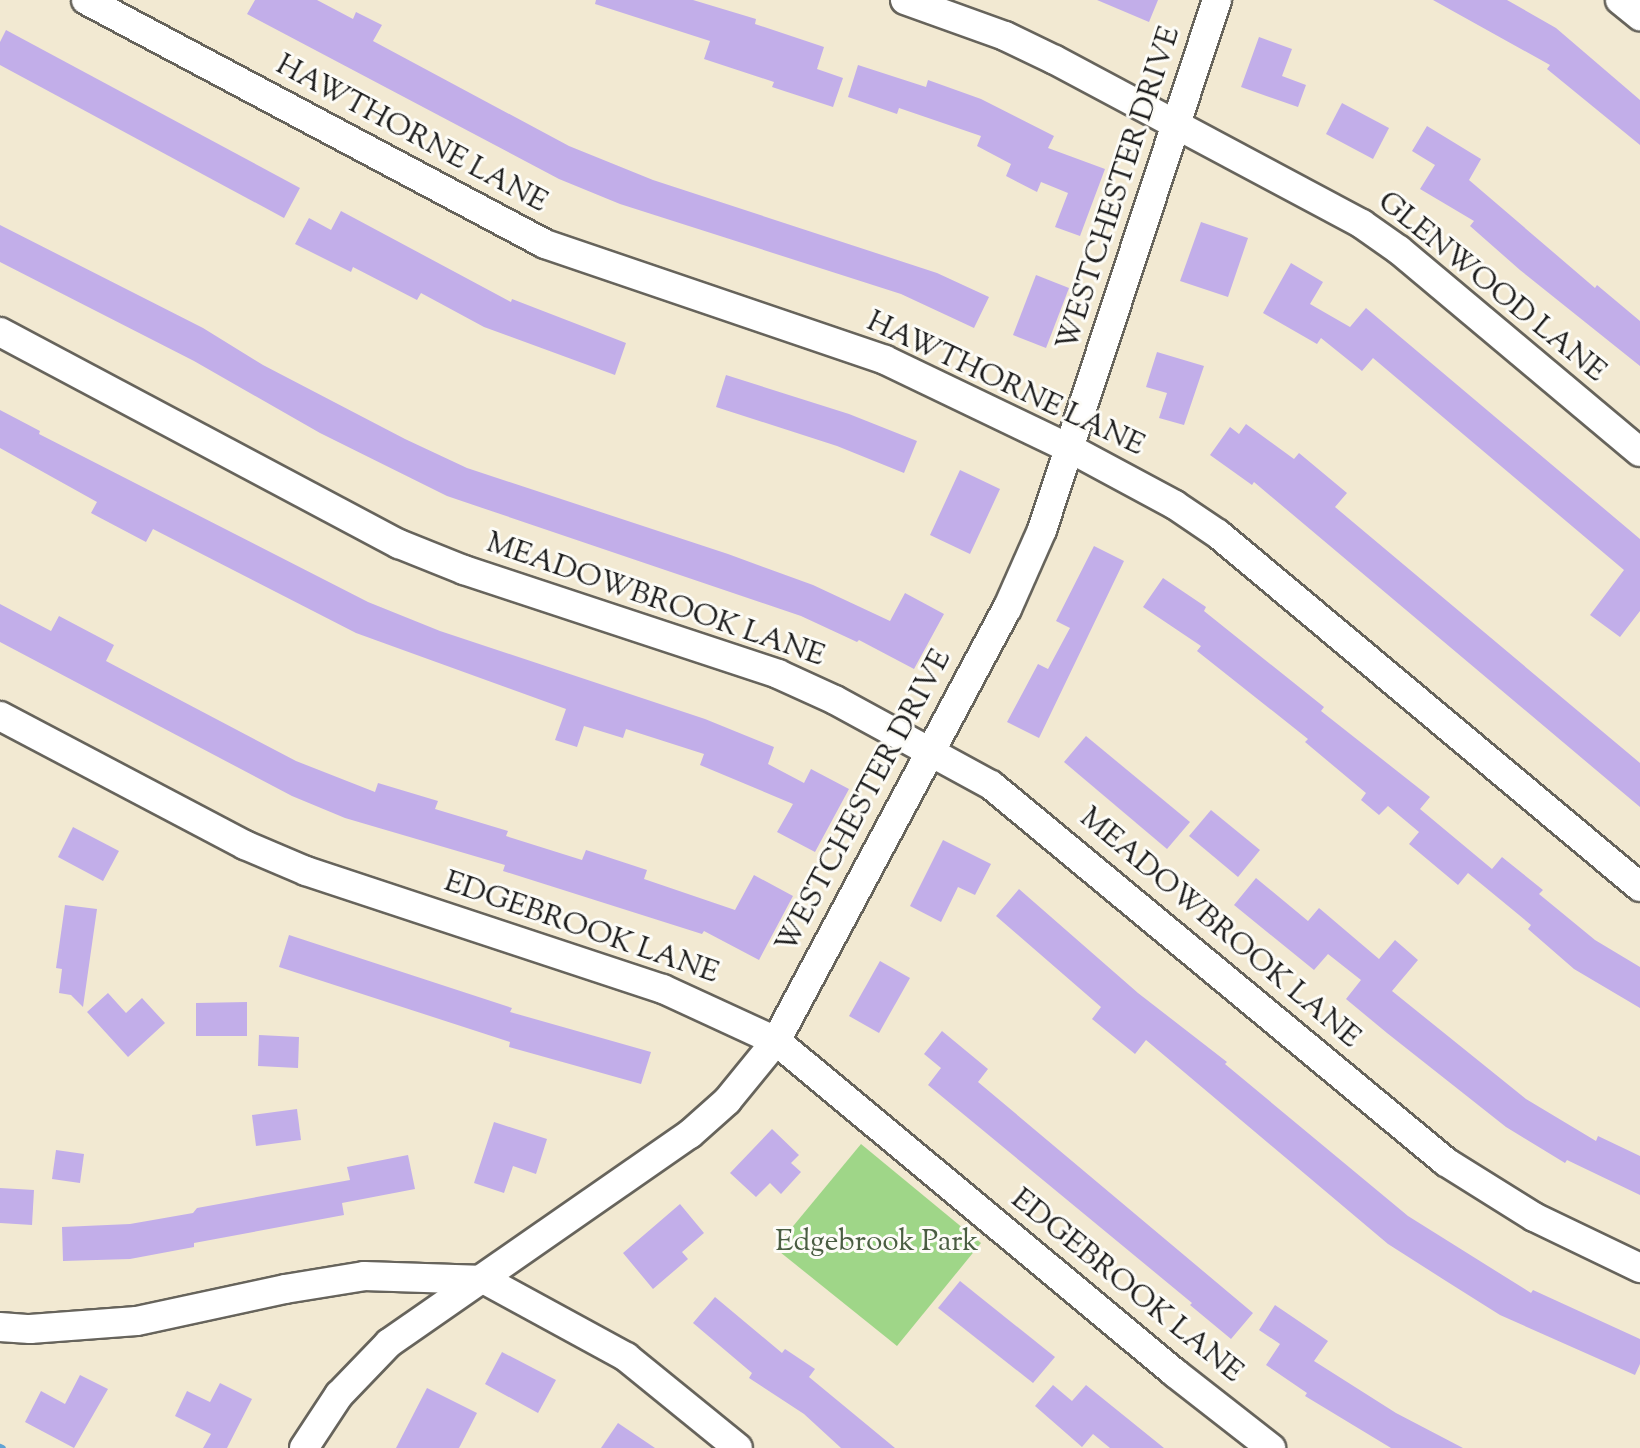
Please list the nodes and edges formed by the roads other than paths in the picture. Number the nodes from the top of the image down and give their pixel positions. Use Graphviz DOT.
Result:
graph roads {
  1 [pos="86,0"];
  2 [pos="905,0"];
  3 [pos="1217,0"];
  4 [pos="1620,0"];
  5 [pos="1640,16"];
  6 [pos="1175,125"];
  7 [pos="0,332"];
  8 [pos="1071,449"];
  9 [pos="1640,452"];
  10 [pos="0,716"];
  11 [pos="931,752"];
  12 [pos="1640,887"];
  13 [pos="776,1041"];
  14 [pos="1640,1268"];
  15 [pos="485,1280"];
  16 [pos="0,1327"];
  17 [pos="304,1448"];
  18 [pos="738,1448"];
  19 [pos="1271,1448"];
  1 -- 8 [label="street, HAWTHORNE LANE"];
  2 -- 6 [label="street, GLENWOOD LANE"];
  3 -- 6 [label="street, WESTCHESTER DRIVE"];
  4 -- 5 [label="street"];
  6 -- 8 [label="street, WESTCHESTER DRIVE"];
  6 -- 9 [label="street, GLENWOOD LANE"];
  7 -- 11 [label="street, MEADOWBROOK LANE"];
  8 -- 11 [label="street, WESTCHESTER DRIVE"];
  8 -- 12 [label="street, HAWTHORNE LANE"];
  10 -- 13 [label="street, EDGEBROOK LANE"];
  11 -- 13 [label="street, WESTCHESTER DRIVE"];
  11 -- 14 [label="street, MEADOWBROOK LANE"];
  13 -- 15 [label="street, WESTCHESTER DRIVE"];
  13 -- 19 [label="street, EDGEBROOK LANE"];
  15 -- 16 [label="street"];
  15 -- 17 [label="street, WESTCHESTER DRIVE"];
  15 -- 18 [label="street"];
}
